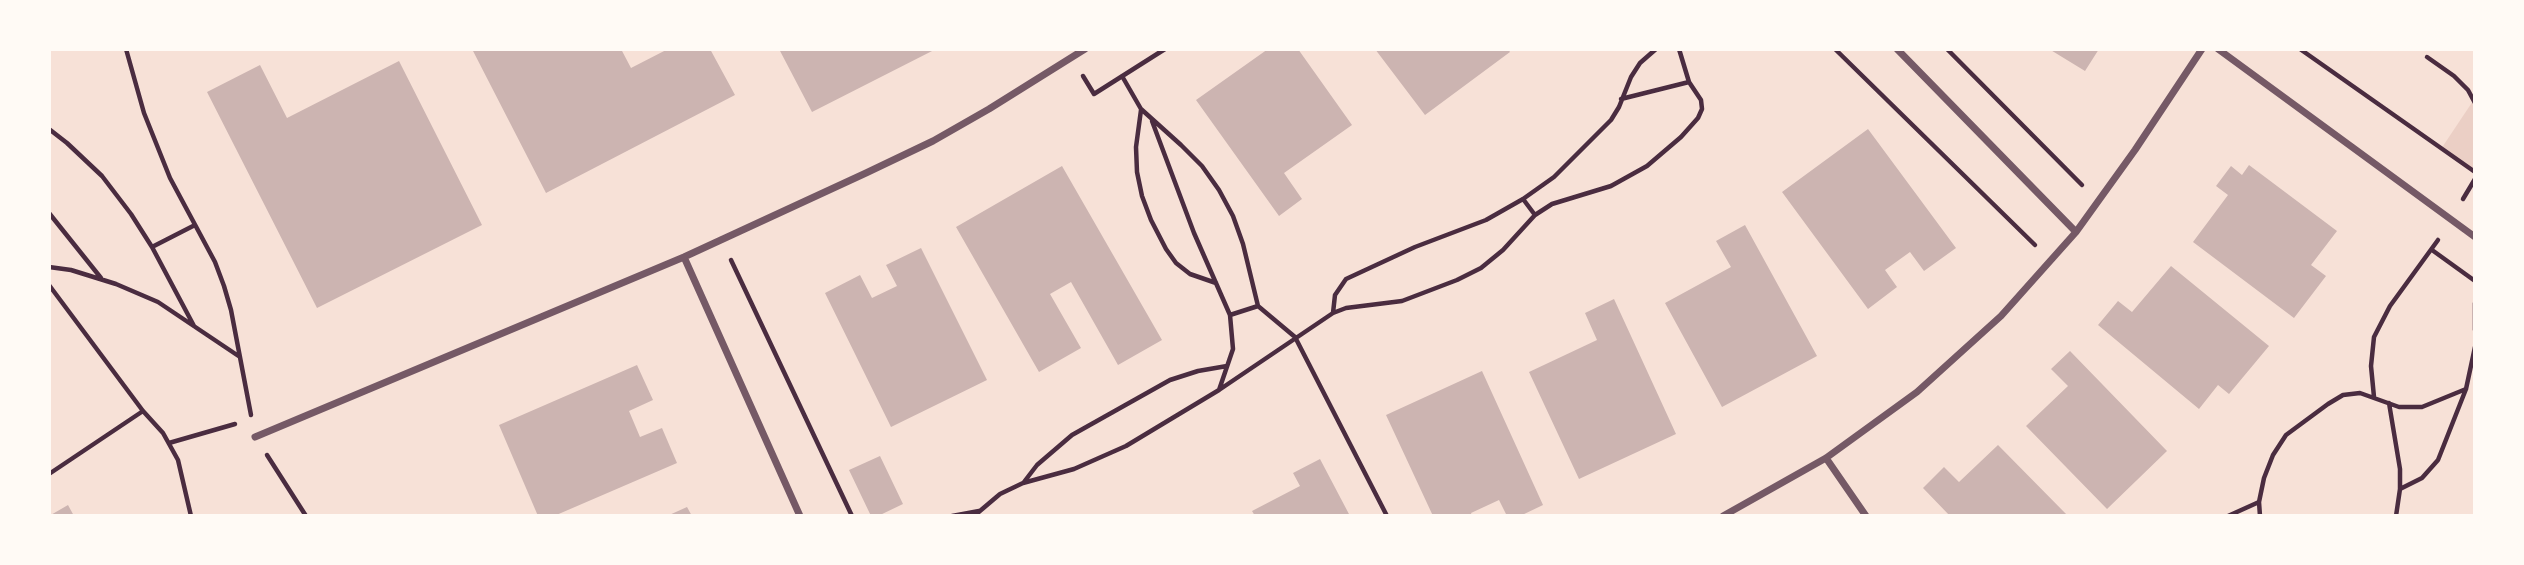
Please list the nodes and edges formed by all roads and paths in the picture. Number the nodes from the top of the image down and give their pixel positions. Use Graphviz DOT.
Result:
graph roads {
  1 [pos="125,49"];
  2 [pos="1085,49"];
  3 [pos="1165,49"];
  4 [pos="1657,49"];
  5 [pos="1679,49"];
  6 [pos="1835,49"];
  7 [pos="1896,49"];
  8 [pos="1947,49"];
  9 [pos="2202,49"];
  10 [pos="2217,49"];
  11 [pos="2300,49"];
  12 [pos="1072,57"];
  13 [pos="2427,57"];
  14 [pos="1122,76"];
  15 [pos="1689,82"];
  16 [pos="1622,99"];
  17 [pos="2475,103"];
  18 [pos="1141,109"];
  19 [pos="1152,121"];
  20 [pos="49,129"];
  21 [pos="2475,172"];
  22 [pos="1523,199"];
  23 [pos="2098,202"];
  24 [pos="49,213"];
  25 [pos="1535,215"];
  26 [pos="2451,220"];
  27 [pos="195,225"];
  28 [pos="2076,232"];
  29 [pos="2475,237"];
  30 [pos="722,239"];
  31 [pos="152,247"];
  32 [pos="2432,250"];
  33 [pos="684,257"];
  34 [pos="2050,261"];
  35 [pos="49,267"];
  36 [pos="102,279"];
  37 [pos="2475,281"];
  38 [pos="1217,283"];
  39 [pos="49,285"];
  40 [pos="2475,303"];
  41 [pos="1258,306"];
  42 [pos="1333,313"];
  43 [pos="1230,315"];
  44 [pos="194,326"];
  45 [pos="2475,330"];
  46 [pos="1295,337"];
  47 [pos="2475,347"];
  48 [pos="240,357"];
  49 [pos="1227,366"];
  50 [pos="2466,388"];
  51 [pos="1219,390"];
  52 [pos="2374,397"];
  53 [pos="2389,403"];
  54 [pos="143,411"];
  55 [pos="252,419"];
  56 [pos="255,437"];
  57 [pos="169,443"];
  58 [pos="1826,458"];
  59 [pos="49,474"];
  60 [pos="1023,483"];
  61 [pos="2400,489"];
  62 [pos="2259,502"];
  63 [pos="981,511"];
  64 [pos="191,516"];
  65 [pos="306,516"];
  66 [pos="800,516"];
  67 [pos="852,516"];
  68 [pos="952,516"];
  69 [pos="974,516"];
  70 [pos="1387,516"];
  71 [pos="1723,516"];
  72 [pos="1866,516"];
  73 [pos="2228,516"];
  74 [pos="2260,516"];
  75 [pos="2396,516"];
  1 -- 27 [label="path"];
  2 -- 12 [label="street"];
  3 -- 14 [label="path"];
  4 -- 16 [label="path"];
  5 -- 15 [label="path"];
  6 -- 34 [label="path"];
  7 -- 28 [label="street"];
  8 -- 23 [label="path"];
  9 -- 23 [label="street"];
  10 -- 26 [label="street"];
  11 -- 21 [label="path"];
  12 -- 14 [label="path"];
  12 -- 30 [label="street"];
  13 -- 17 [label="path"];
  14 -- 18 [label="path"];
  15 -- 16 [label="path"];
  15 -- 25 [label="path"];
  16 -- 22 [label="path"];
  18 -- 19 [label="path"];
  18 -- 38 [label="path"];
  19 -- 38 [label="path"];
  19 -- 41 [label="path"];
  20 -- 31 [label="path"];
  22 -- 25 [label="path"];
  22 -- 42 [label="path"];
  23 -- 28 [label="street"];
  24 -- 36 [label="path"];
  25 -- 42 [label="path"];
  26 -- 29 [label="street"];
  26 -- 32 [label="path"];
  27 -- 31 [label="path"];
  27 -- 48 [label="path"];
  28 -- 34 [label="street"];
  30 -- 33 [label="street"];
  30 -- 67 [label="path"];
  31 -- 44 [label="path"];
  32 -- 37 [label="path"];
  32 -- 52 [label="path"];
  33 -- 56 [label="street"];
  33 -- 66 [label="street"];
  34 -- 58 [label="street"];
  35 -- 36 [label="path"];
  36 -- 44 [label="path"];
  38 -- 43 [label="path"];
  39 -- 54 [label="path"];
  40 -- 45 [label="path"];
  41 -- 43 [label="path"];
  41 -- 46 [label="path"];
  42 -- 46 [label="path"];
  43 -- 49 [label="path"];
  44 -- 48 [label="path"];
  46 -- 51 [label="path"];
  46 -- 70 [label="path"];
  47 -- 50 [label="path"];
  48 -- 55 [label="path"];
  49 -- 51 [label="path"];
  49 -- 60 [label="path"];
  50 -- 53 [label="path"];
  50 -- 61 [label="path"];
  51 -- 60 [label="path"];
  52 -- 53 [label="path"];
  52 -- 62 [label="path"];
  53 -- 61 [label="path"];
  54 -- 57 [label="path"];
  54 -- 59 [label="path"];
  55 -- 56 [label="path"];
  55 -- 57 [label="path"];
  56 -- 65 [label="path"];
  57 -- 64 [label="path"];
  58 -- 71 [label="street"];
  58 -- 72 [label="street"];
  60 -- 63 [label="path"];
  61 -- 75 [label="path"];
  62 -- 73 [label="path"];
  62 -- 74 [label="path"];
  63 -- 68 [label="path"];
  63 -- 69 [label="path"];
}
